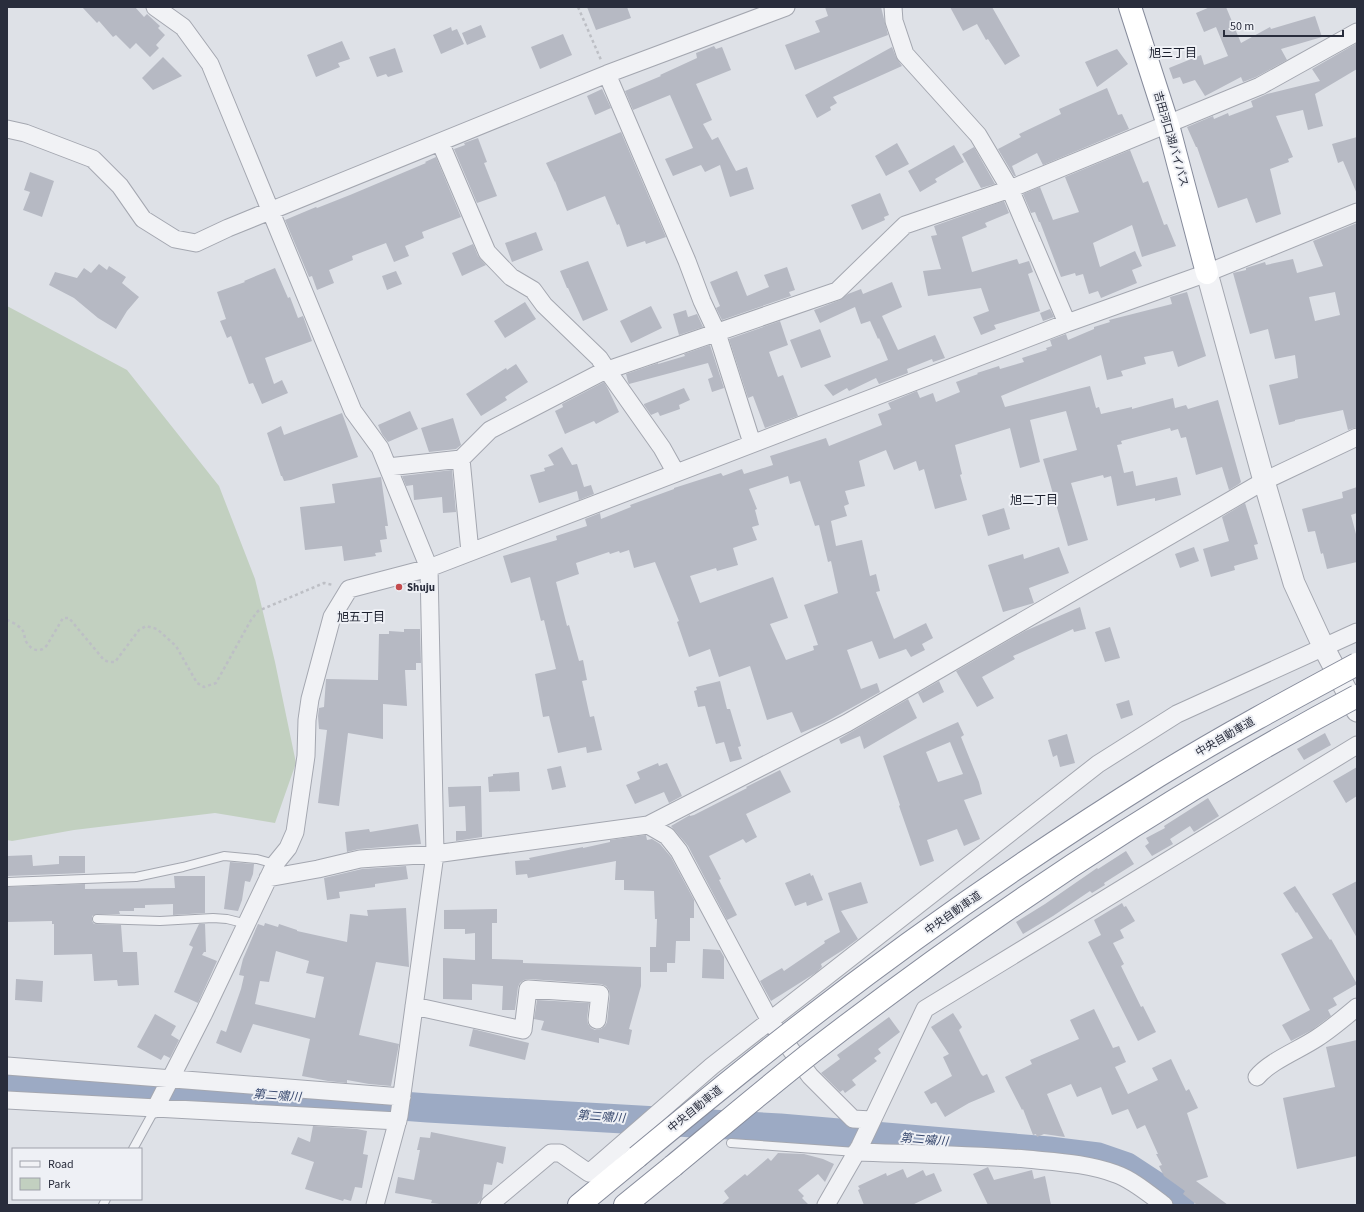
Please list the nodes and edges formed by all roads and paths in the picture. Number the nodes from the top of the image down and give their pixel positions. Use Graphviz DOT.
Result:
graph roads {
  1 [pos="155,7"];
  2 [pos="578,7"];
  3 [pos="786,7"];
  4 [pos="893,7"];
  5 [pos="1130,7"];
  6 [pos="1357,32"];
  7 [pos="607,74"];
  8 [pos="1168,125"];
  9 [pos="7,129"];
  10 [pos="440,142"];
  11 [pos="1010,188"];
  12 [pos="270,212"];
  13 [pos="1357,212"];
  14 [pos="1207,273"];
  15 [pos="1067,323"];
  16 [pos="717,333"];
  17 [pos="607,370"];
  18 [pos="1357,437"];
  19 [pos="752,443"];
  20 [pos="461,459"];
  21 [pos="388,467"];
  22 [pos="676,473"];
  23 [pos="1264,481"];
  24 [pos="470,552"];
  25 [pos="430,568"];
  26 [pos="349,589"];
  27 [pos="7,620"];
  28 [pos="1357,632"];
  29 [pos="1324,648"];
  30 [pos="1357,664"];
  31 [pos="1357,696"];
  32 [pos="1357,710"];
  33 [pos="1357,745"];
  34 [pos="648,825"];
  35 [pos="435,854"];
  36 [pos="271,871"];
  37 [pos="7,882"];
  38 [pos="97,919"];
  39 [pos="247,924"];
  40 [pos="414,1006"];
  41 [pos="1357,1007"];
  42 [pos="598,1020"];
  43 [pos="770,1021"];
  44 [pos="7,1066"];
  45 [pos="1257,1077"];
  46 [pos="168,1082"];
  47 [pos="402,1097"];
  48 [pos="7,1100"];
  49 [pos="156,1105"];
  50 [pos="399,1118"];
  51 [pos="870,1124"];
  52 [pos="731,1143"];
  53 [pos="134,1148"];
  54 [pos="858,1149"];
  55 [pos="375,1205"];
  56 [pos="489,1205"];
  57 [pos="579,1205"];
  58 [pos="625,1205"];
  59 [pos="826,1205"];
  60 [pos="1164,1205"];
  1 -- 12 [label="street"];
  2 -- 7 [label="path"];
  3 -- 7 [label="street"];
  4 -- 11 [label="street"];
  5 -- 8 [label="highway, 吉田河口湖バイパス"];
  6 -- 8 [label="street"];
  7 -- 10 [label="street"];
  7 -- 16 [label="street"];
  8 -- 11 [label="street"];
  8 -- 14 [label="highway, 吉田河口湖バイパス"];
  9 -- 12 [label="street"];
  10 -- 12 [label="street"];
  10 -- 17 [label="street"];
  11 -- 15 [label="street"];
  11 -- 16 [label="street"];
  12 -- 21 [label="street"];
  13 -- 14 [label="street"];
  14 -- 15 [label="street"];
  14 -- 23 [label="street"];
  15 -- 19 [label="street"];
  16 -- 17 [label="street"];
  16 -- 19 [label="street"];
  17 -- 20 [label="street"];
  17 -- 22 [label="street"];
  18 -- 23 [label="street"];
  19 -- 22 [label="street"];
  20 -- 21 [label="street"];
  20 -- 24 [label="street"];
  21 -- 25 [label="street"];
  22 -- 24 [label="street"];
  23 -- 29 [label="street"];
  23 -- 34 [label="street"];
  24 -- 25 [label="street"];
  25 -- 26 [label="street"];
  25 -- 35 [label="street"];
  26 -- 27 [label="path"];
  26 -- 36 [label="street"];
  28 -- 29 [label="street"];
  29 -- 32 [label="street"];
  29 -- 43 [label="street"];
  30 -- 57 [label="highway, 中央自動車道, bridge"];
  31 -- 58 [label="highway, bridge"];
  33 -- 51 [label="street"];
  34 -- 35 [label="street"];
  34 -- 43 [label="street"];
  35 -- 36 [label="street"];
  35 -- 40 [label="street"];
  36 -- 37 [label="lane"];
  36 -- 39 [label="street"];
  38 -- 39 [label="lane"];
  39 -- 46 [label="street"];
  40 -- 42 [label="street"];
  40 -- 47 [label="street"];
  41 -- 45 [label="street"];
  43 -- 51 [label="street"];
  43 -- 56 [label="street"];
  44 -- 46 [label="street"];
  46 -- 47 [label="street"];
  46 -- 49 [label="street"];
  47 -- 50 [label="street"];
  48 -- 49 [label="street"];
  49 -- 50 [label="street"];
  49 -- 53 [label="lane"];
  50 -- 55 [label="street"];
  51 -- 54 [label="street"];
  52 -- 54 [label="lane"];
  54 -- 59 [label="street"];
  54 -- 60 [label="street"];
}
